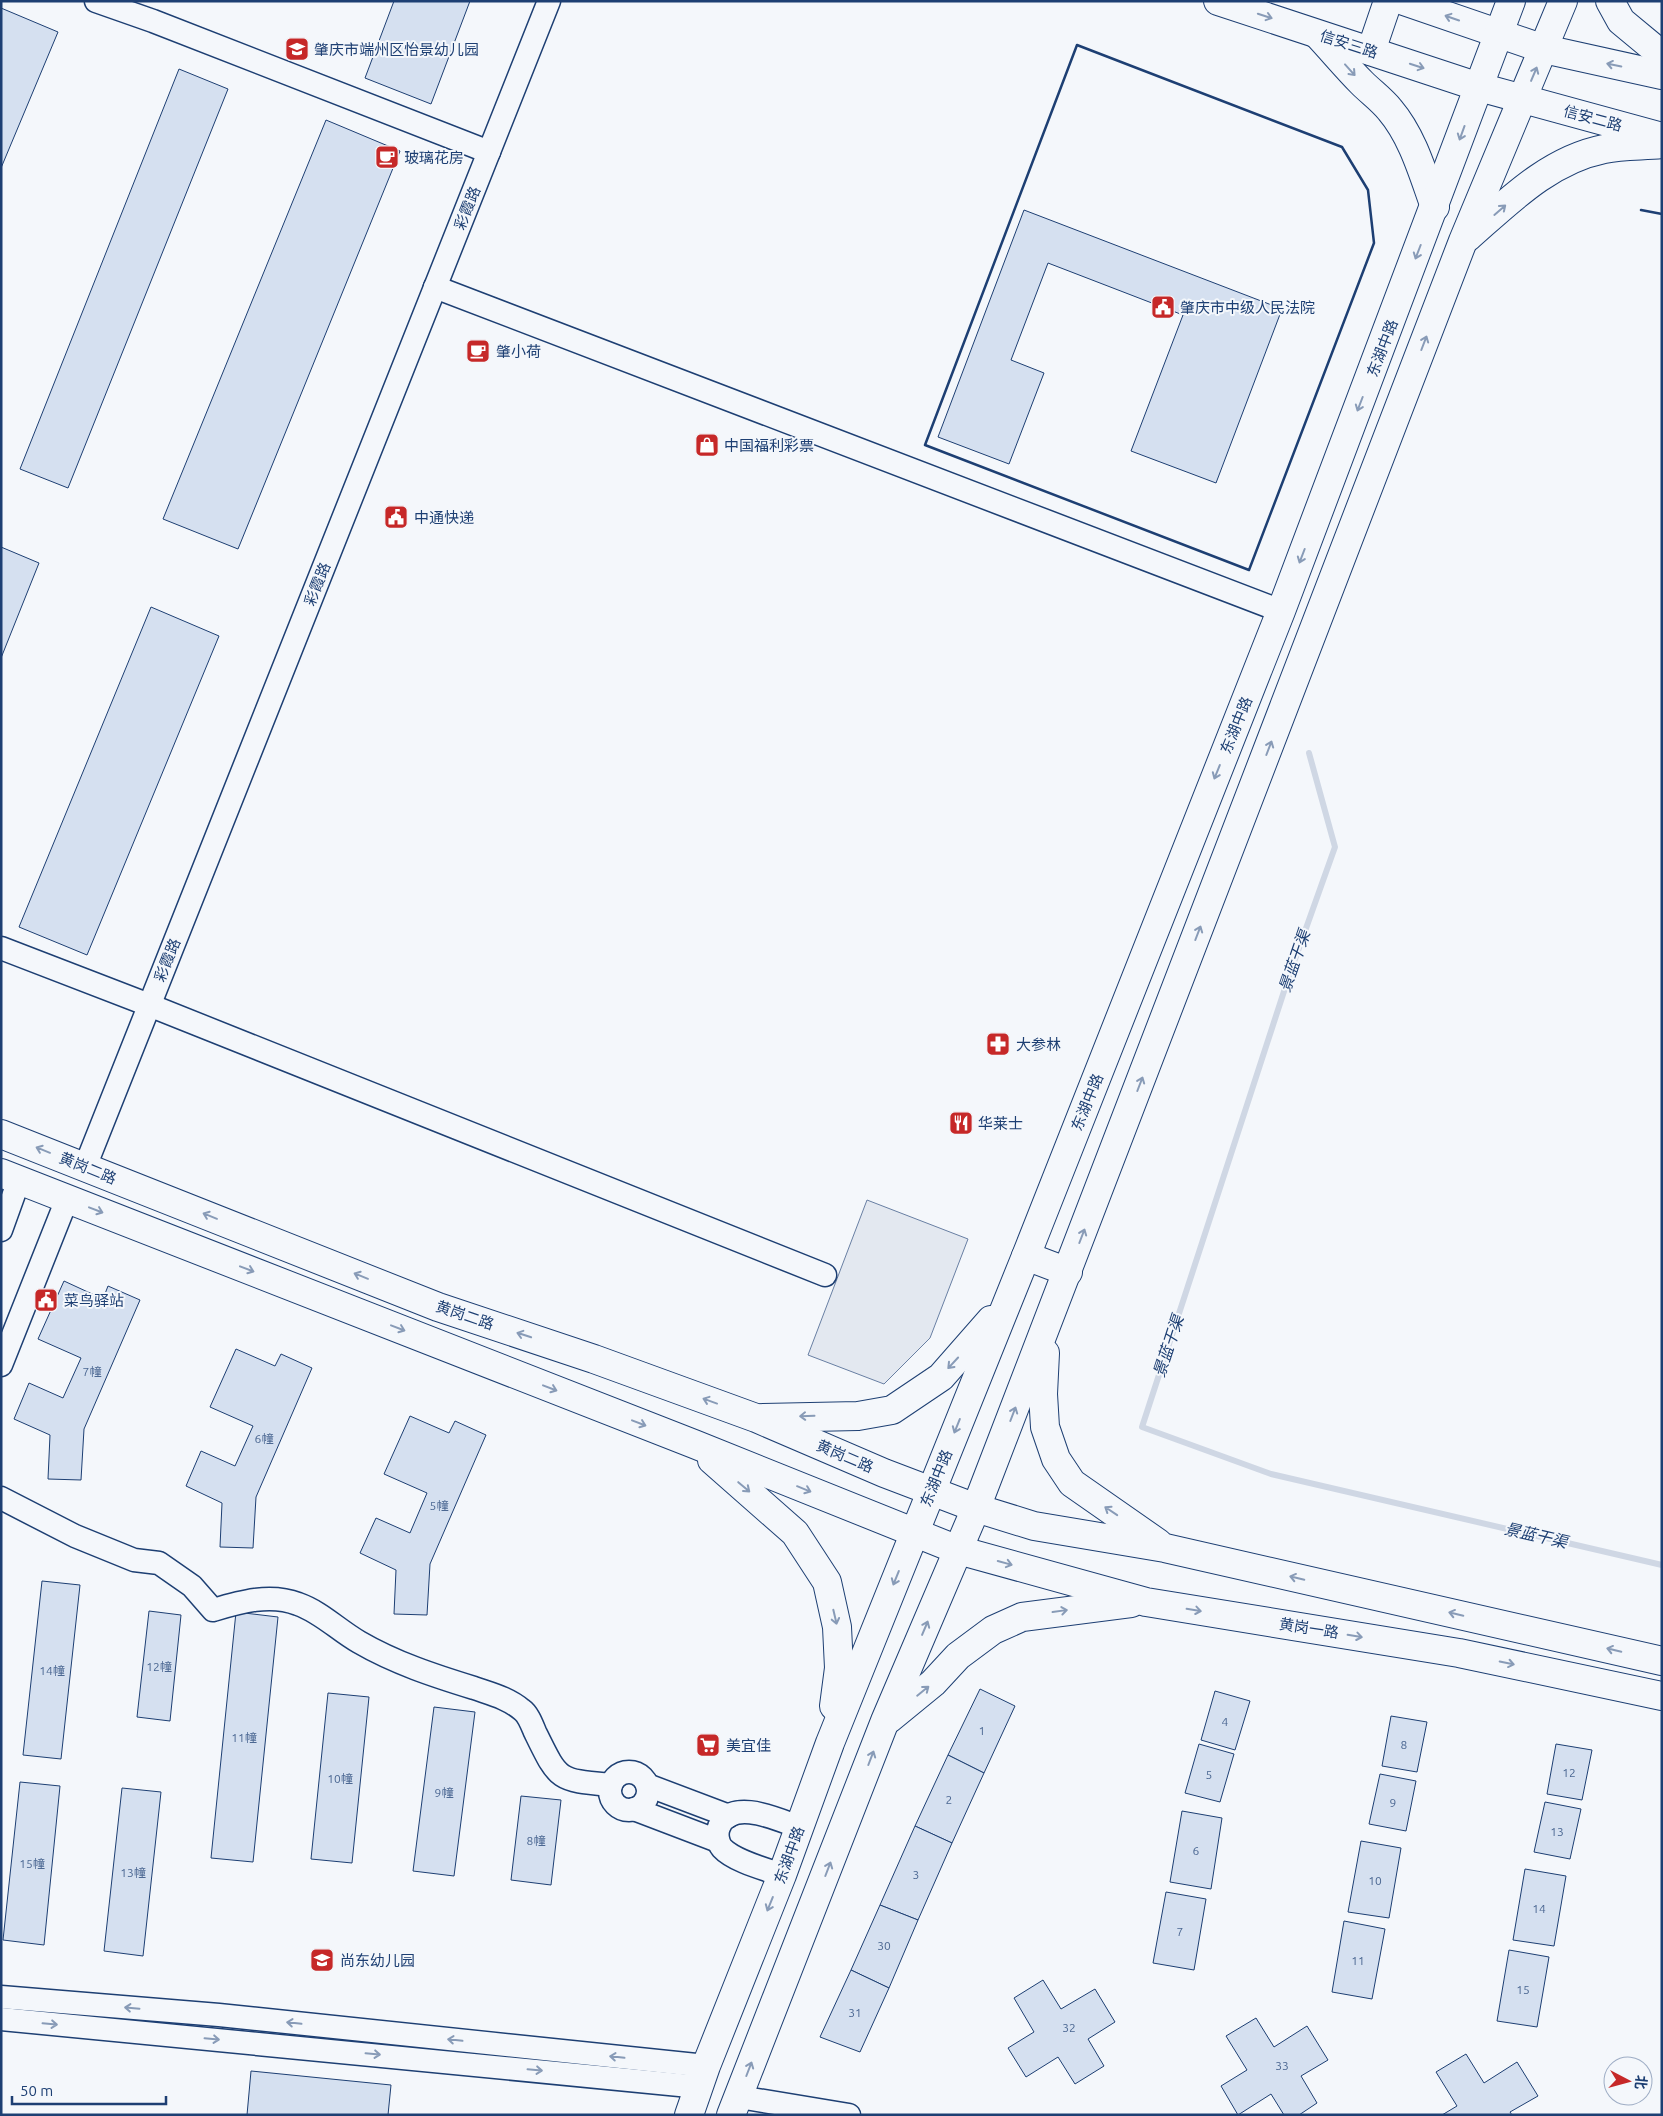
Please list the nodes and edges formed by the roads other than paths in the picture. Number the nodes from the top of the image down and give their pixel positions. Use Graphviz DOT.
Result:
graph roads {
  1 [pos="96,1"];
  2 [pos="549,1"];
  3 [pos="1218,1"];
  4 [pos="1388,1"];
  5 [pos="1404,1"];
  6 [pos="1511,1"];
  7 [pos="1563,1"];
  8 [pos="1610,1"];
  9 [pos="1317,34"];
  10 [pos="1499,34"];
  11 [pos="1544,49"];
  12 [pos="1370,51"];
  13 [pos="1662,55"];
  14 [pos="1662,75"];
  15 [pos="1479,87"];
  16 [pos="1524,99"];
  17 [pos="1662,137"];
  18 [pos="1662,144"];
  19 [pos="489,152"];
  20 [pos="1449,169"];
  21 [pos="1488,181"];
  22 [pos="1435,207"];
  23 [pos="1463,241"];
  24 [pos="435,287"];
  25 [pos="1281,611"];
  26 [pos="1,948"];
  27 [pos="149,1005"];
  28 [pos="1,1134"];
  29 [pos="85,1167"];
  30 [pos="10,1177"];
  31 [pos="67,1199"];
  32 [pos="1,1230"];
  33 [pos="1026,1256"];
  34 [pos="1068,1272"];
  35 [pos="825,1275"];
  36 [pos="1007,1300"];
  37 [pos="1046,1330"];
  38 [pos="1,1365"];
  39 [pos="756,1418"];
  40 [pos="694,1444"];
  41 [pos="930,1492"];
  42 [pos="1,1498"];
  43 [pos="976,1508"];
  44 [pos="914,1533"];
  45 [pos="1165,1548"];
  46 [pos="958,1550"];
  47 [pos="1146,1602"];
  48 [pos="1662,1661"];
  49 [pos="1662,1696"];
  50 [pos="885,1721"];
  51 [pos="830,1743"];
  52 [pos="816,1780"];
  53 [pos="611,1785"];
  54 [pos="647,1786"];
  55 [pos="857,1794"];
  56 [pos="634,1810"];
  57 [pos="730,1816"];
  58 [pos="799,1827"];
  59 [pos="718,1841"];
  60 [pos="782,1875"];
  61 [pos="1,1997"];
  62 [pos="1,2020"];
  63 [pos="703,2076"];
  64 [pos="735,2106"];
  65 [pos="689,2115"];
  66 [pos="849,2115"];
  1 -- 19 [label="street"];
  2 -- 19 [label="street, 彩霞路"];
  3 -- 9 [label="main road, 信安三路, one-way"];
  4 -- 12 [label="main road"];
  10 -- 5 [label="main road, one-way"];
  6 -- 10 [label="main road, 东湖中路"];
  7 -- 11 [label="main road"];
  8 -- 13 [label="main road"];
  9 -- 12 [label="main road, 信安三路"];
  9 -- 22 [label="main road, one-way"];
  10 -- 11 [label="main road"];
  10 -- 15 [label="main road, 东湖中路"];
  14 -- 11 [label="main road, one-way"];
  16 -- 11 [label="main road, one-way"];
  12 -- 15 [label="main road, 信安三路, one-way"];
  15 -- 16 [label="main road, 信安三路"];
  15 -- 20 [label="main road, 东湖中路, one-way"];
  16 -- 17 [label="main road, 信安二路"];
  16 -- 21 [label="main road"];
  23 -- 18 [label="main road, one-way"];
  19 -- 24 [label="street, 彩霞路"];
  20 -- 21 [label="main road"];
  20 -- 22 [label="main road, 东湖中路"];
  21 -- 23 [label="main road"];
  22 -- 25 [label="main road, 东湖中路, one-way"];
  34 -- 23 [label="main road, one-way"];
  24 -- 25 [label="street"];
  24 -- 27 [label="street, 彩霞路"];
  25 -- 33 [label="main road, 东湖中路, one-way"];
  26 -- 27 [label="street"];
  27 -- 29 [label="street, 彩霞路"];
  27 -- 35 [label="street"];
  29 -- 28 [label="main road, 黄岗二路, one-way"];
  39 -- 29 [label="main road, 黄岗二路, one-way"];
  30 -- 31 [label="main road"];
  30 -- 32 [label="street"];
  31 -- 38 [label="street"];
  31 -- 40 [label="main road, one-way"];
  33 -- 34 [label="main road"];
  33 -- 36 [label="main road, 东湖中路"];
  34 -- 37 [label="main road"];
  36 -- 39 [label="main road, one-way"];
  36 -- 41 [label="main road, 东湖中路, one-way"];
  43 -- 37 [label="main road, one-way"];
  45 -- 37 [label="main road, one-way"];
  39 -- 41 [label="main road, 黄岗二路"];
  40 -- 44 [label="main road, one-way"];
  40 -- 51 [label="main road, one-way"];
  41 -- 43 [label="main road, 黄岗二路"];
  41 -- 44 [label="main road, 东湖中路"];
  42 -- 53 [label="street"];
  43 -- 45 [label="main road"];
  43 -- 46 [label="main road"];
  44 -- 46 [label="main road, 黄岗一路"];
  44 -- 51 [label="main road, 东湖中路, one-way"];
  48 -- 45 [label="main road, one-way"];
  46 -- 47 [label="main road, 黄岗一路, one-way"];
  50 -- 46 [label="main road, one-way"];
  47 -- 49 [label="main road, 黄岗一路, one-way"];
  50 -- 47 [label="main road, one-way"];
  55 -- 50 [label="main road, one-way"];
  51 -- 52 [label="main road, 东湖中路"];
  52 -- 55 [label="main road"];
  52 -- 58 [label="main road, 东湖中路"];
  53 -- 54 [label="street"];
  53 -- 56 [label="street"];
  54 -- 56 [label="street"];
  54 -- 57 [label="street"];
  64 -- 55 [label="main road, one-way"];
  56 -- 59 [label="street"];
  57 -- 58 [label="street"];
  57 -- 59 [label="street"];
  58 -- 60 [label="main road, 东湖中路"];
  59 -- 60 [label="street"];
  60 -- 63 [label="main road, 东湖中路, one-way"];
  63 -- 61 [label="street, one-way"];
  62 -- 63 [label="street, one-way"];
  63 -- 65 [label="main road, 东湖中路"];
  64 -- 66 [label="street"];
}
